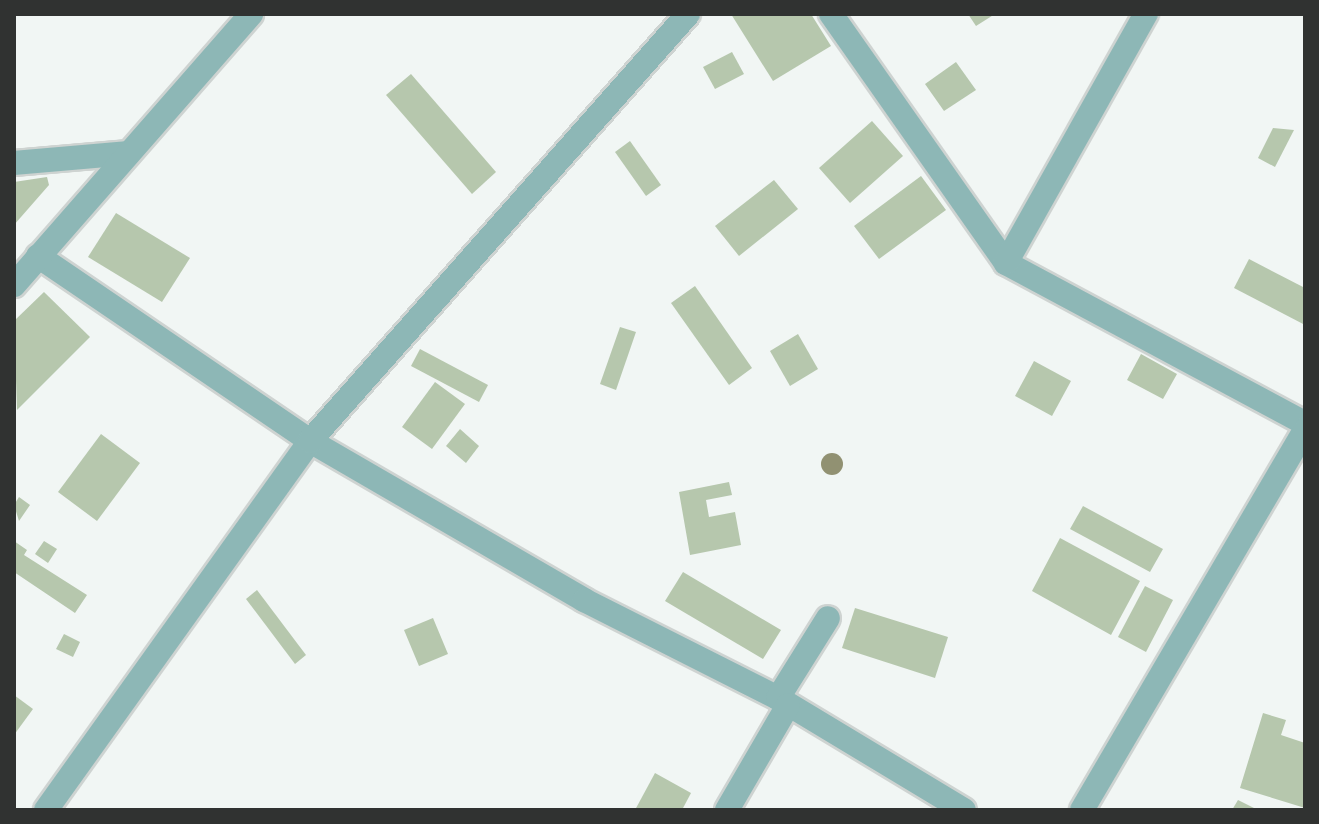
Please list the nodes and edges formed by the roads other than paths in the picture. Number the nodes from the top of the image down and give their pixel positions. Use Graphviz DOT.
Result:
graph roads {
  1 [pos="251,14"];
  2 [pos="688,14"];
  3 [pos="831,14"];
  4 [pos="1146,14"];
  5 [pos="129,153"];
  6 [pos="14,163"];
  7 [pos="38,256"];
  8 [pos="1006,263"];
  9 [pos="14,285"];
  10 [pos="1305,423"];
  11 [pos="1305,430"];
  12 [pos="310,441"];
  13 [pos="828,618"];
  14 [pos="783,702"];
  15 [pos="46,810"];
  16 [pos="727,810"];
  17 [pos="964,810"];
  18 [pos="1082,810"];
  1 -- 5 [label="street"];
  2 -- 12 [label="street"];
  3 -- 8 [label="street"];
  4 -- 8 [label="street"];
  5 -- 6 [label="street"];
  5 -- 7 [label="street"];
  7 -- 9 [label="street"];
  7 -- 12 [label="street"];
  8 -- 10 [label="street"];
  11 -- 18 [label="street"];
  12 -- 14 [label="street"];
  12 -- 15 [label="street"];
  13 -- 14 [label="street"];
  14 -- 16 [label="street"];
  14 -- 17 [label="street"];
}
